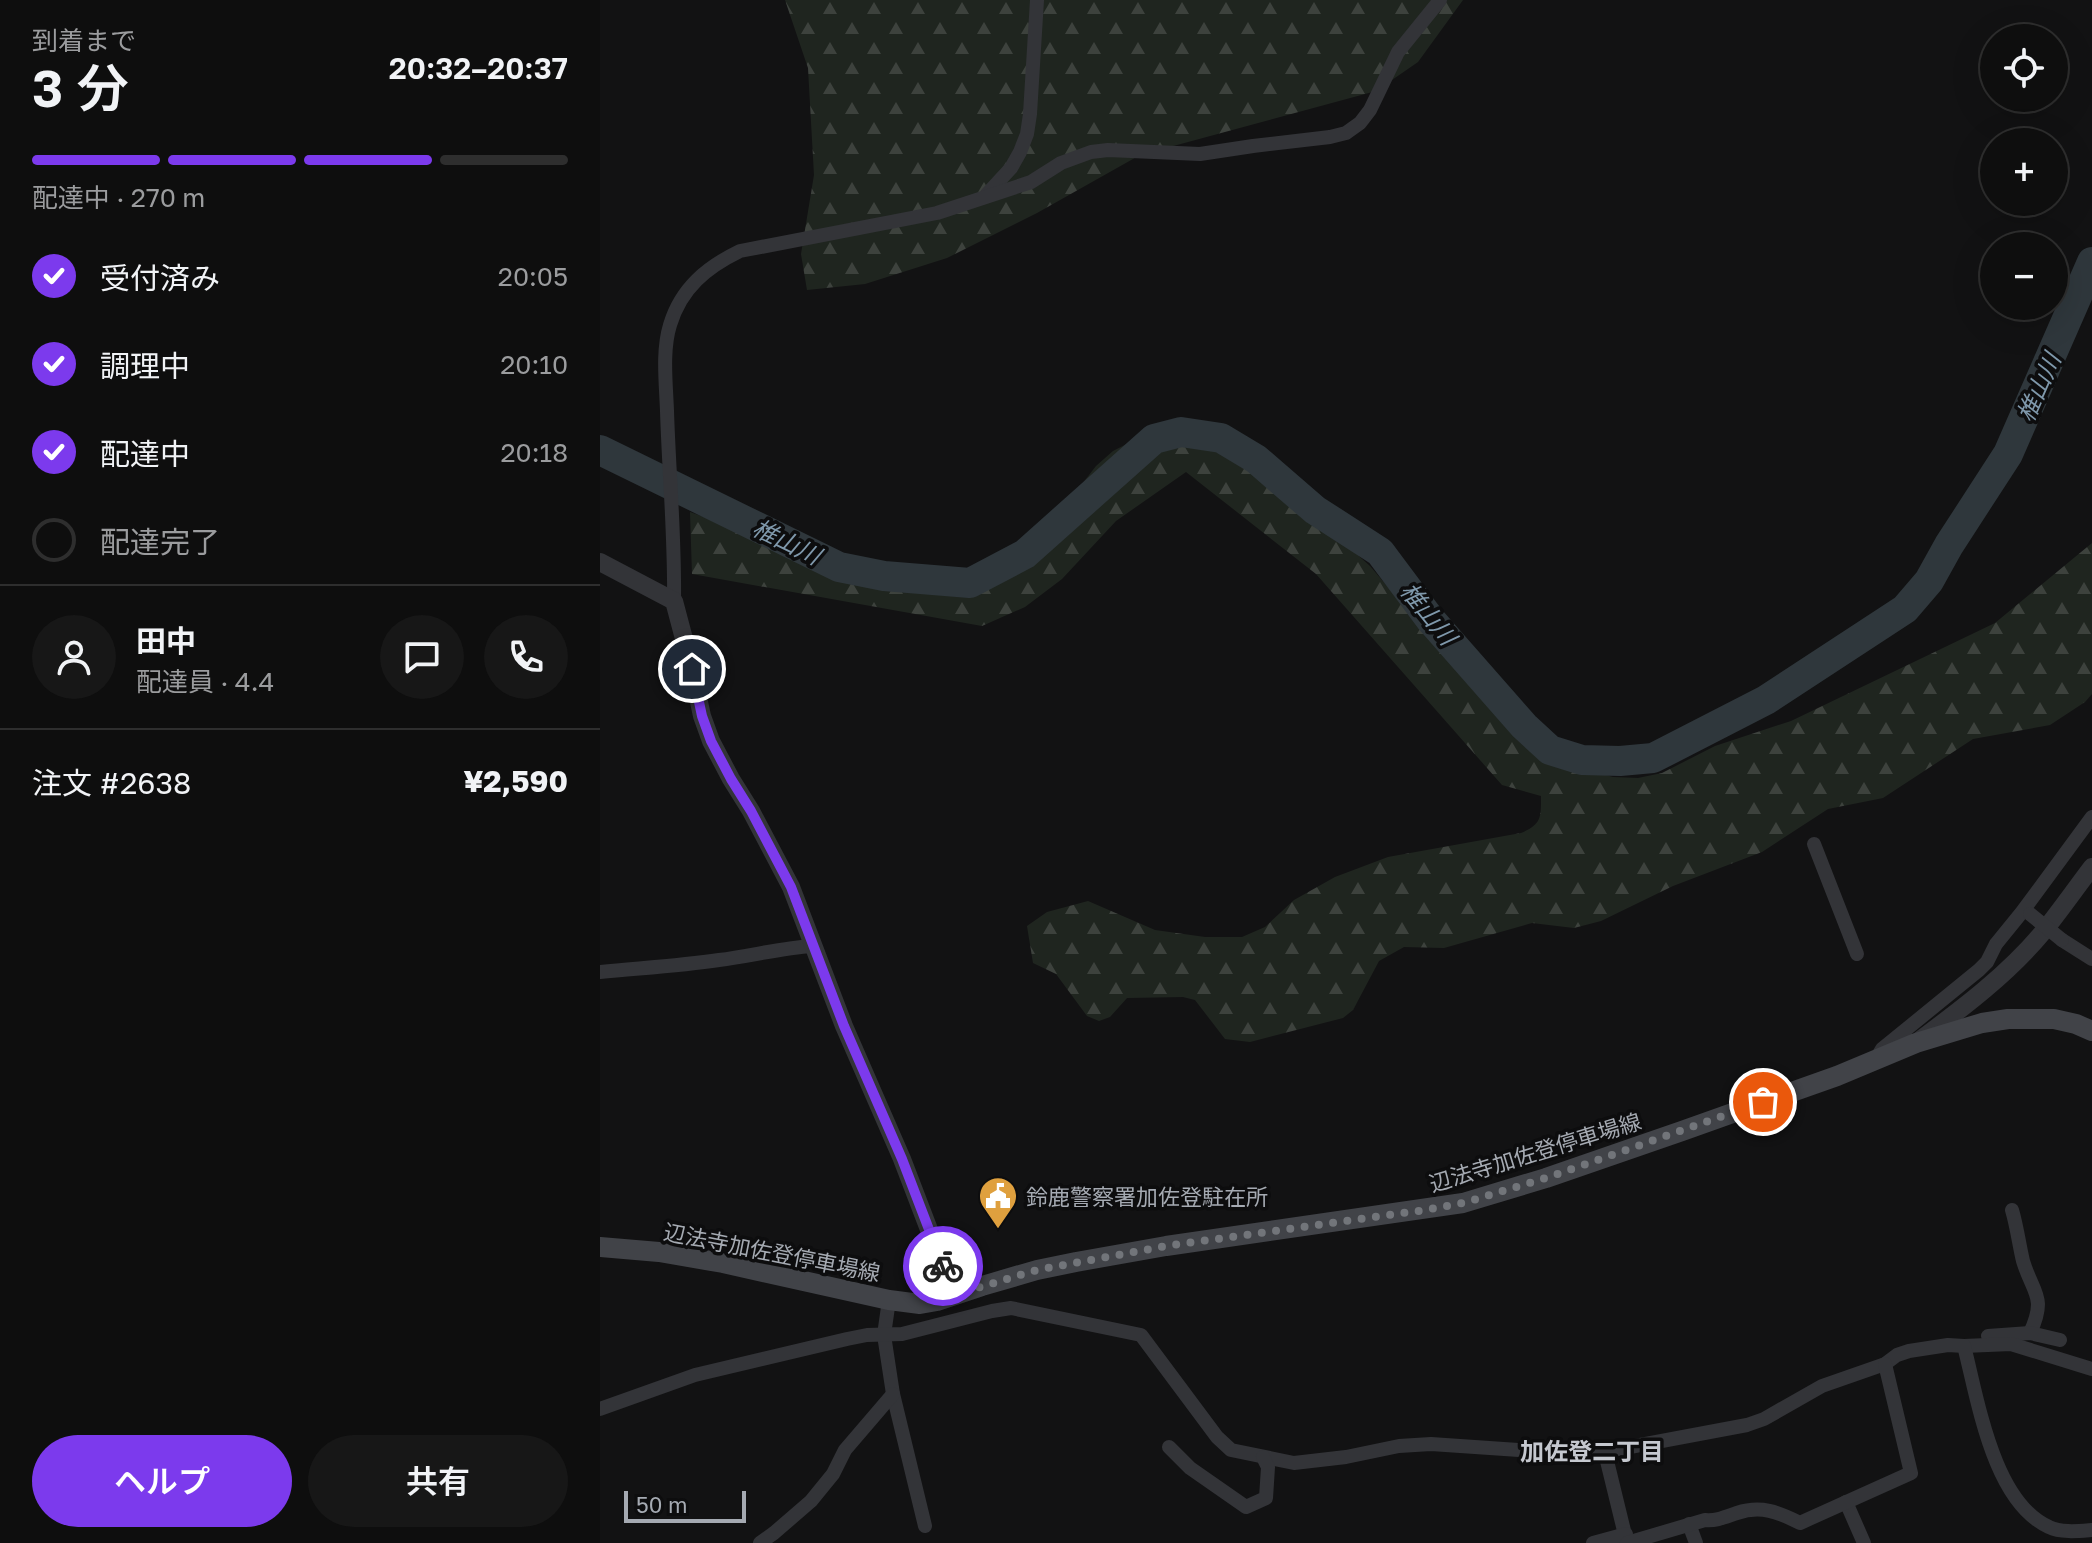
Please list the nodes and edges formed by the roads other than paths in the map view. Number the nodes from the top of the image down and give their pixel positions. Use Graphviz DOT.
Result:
graph roads {
  1 [pos="1037,0"];
  2 [pos="1440,0"];
  3 [pos="984,198"];
  4 [pos="600,562"];
  5 [pos="674,601"];
  6 [pos="2092,817"];
  7 [pos="1814,844"];
  8 [pos="2092,867"];
  9 [pos="2026,913"];
  10 [pos="813,946"];
  11 [pos="1857,954"];
  12 [pos="2092,959"];
  13 [pos="600,972"];
  14 [pos="2092,1031"];
  15 [pos="1916,1043"];
  16 [pos="1875,1060"];
  17 [pos="2012,1210"];
  18 [pos="600,1247"];
  19 [pos="954,1295"];
  20 [pos="889,1300"];
  21 [pos="2030,1333"];
  22 [pos="884,1335"];
  23 [pos="2060,1340"];
  24 [pos="1964,1346"];
  25 [pos="1885,1364"];
  26 [pos="2092,1369"];
  27 [pos="893,1394"];
  28 [pos="600,1409"];
  29 [pos="1169,1447"];
  30 [pos="1607,1450"];
  31 [pos="1263,1457"];
  32 [pos="1846,1502"];
  33 [pos="1689,1524"];
  34 [pos="925,1526"];
  35 [pos="2092,1530"];
  36 [pos="1627,1540"];
  37 [pos="760,1543"];
  38 [pos="1593,1543"];
  39 [pos="1696,1543"];
  40 [pos="1864,1543"];
  1 -- 3 [label="street"];
  2 -- 3 [label="street"];
  3 -- 5 [label="street"];
  4 -- 5 [label="street"];
  5 -- 10 [label="street"];
  6 -- 9 [label="street"];
  7 -- 11 [label="street"];
  8 -- 15 [label="street"];
  9 -- 12 [label="street, bridge"];
  9 -- 16 [label="street"];
  10 -- 13 [label="street"];
  10 -- 19 [label="street"];
  14 -- 15 [label="main road, 辺法寺加佐登停車場線"];
  15 -- 16 [label="main road, 辺法寺加佐登停車場線"];
  16 -- 19 [label="main road, 辺法寺加佐登停車場線"];
  17 -- 21 [label="street"];
  18 -- 20 [label="main road, 辺法寺加佐登停車場線"];
  19 -- 20 [label="main road, 辺法寺加佐登停車場線"];
  20 -- 22 [label="street"];
  21 -- 23 [label="street"];
  21 -- 24 [label="street"];
  22 -- 27 [label="street"];
  22 -- 28 [label="street"];
  22 -- 31 [label="street"];
  24 -- 25 [label="street"];
  24 -- 26 [label="street"];
  24 -- 35 [label="street"];
  25 -- 30 [label="street"];
  25 -- 32 [label="street"];
  27 -- 34 [label="street"];
  27 -- 37 [label="street"];
  29 -- 31 [label="street"];
  30 -- 31 [label="street"];
  30 -- 36 [label="street"];
  32 -- 33 [label="street"];
  32 -- 40 [label="street"];
  33 -- 36 [label="street"];
  33 -- 39 [label="street"];
  36 -- 38 [label="street"];
}
